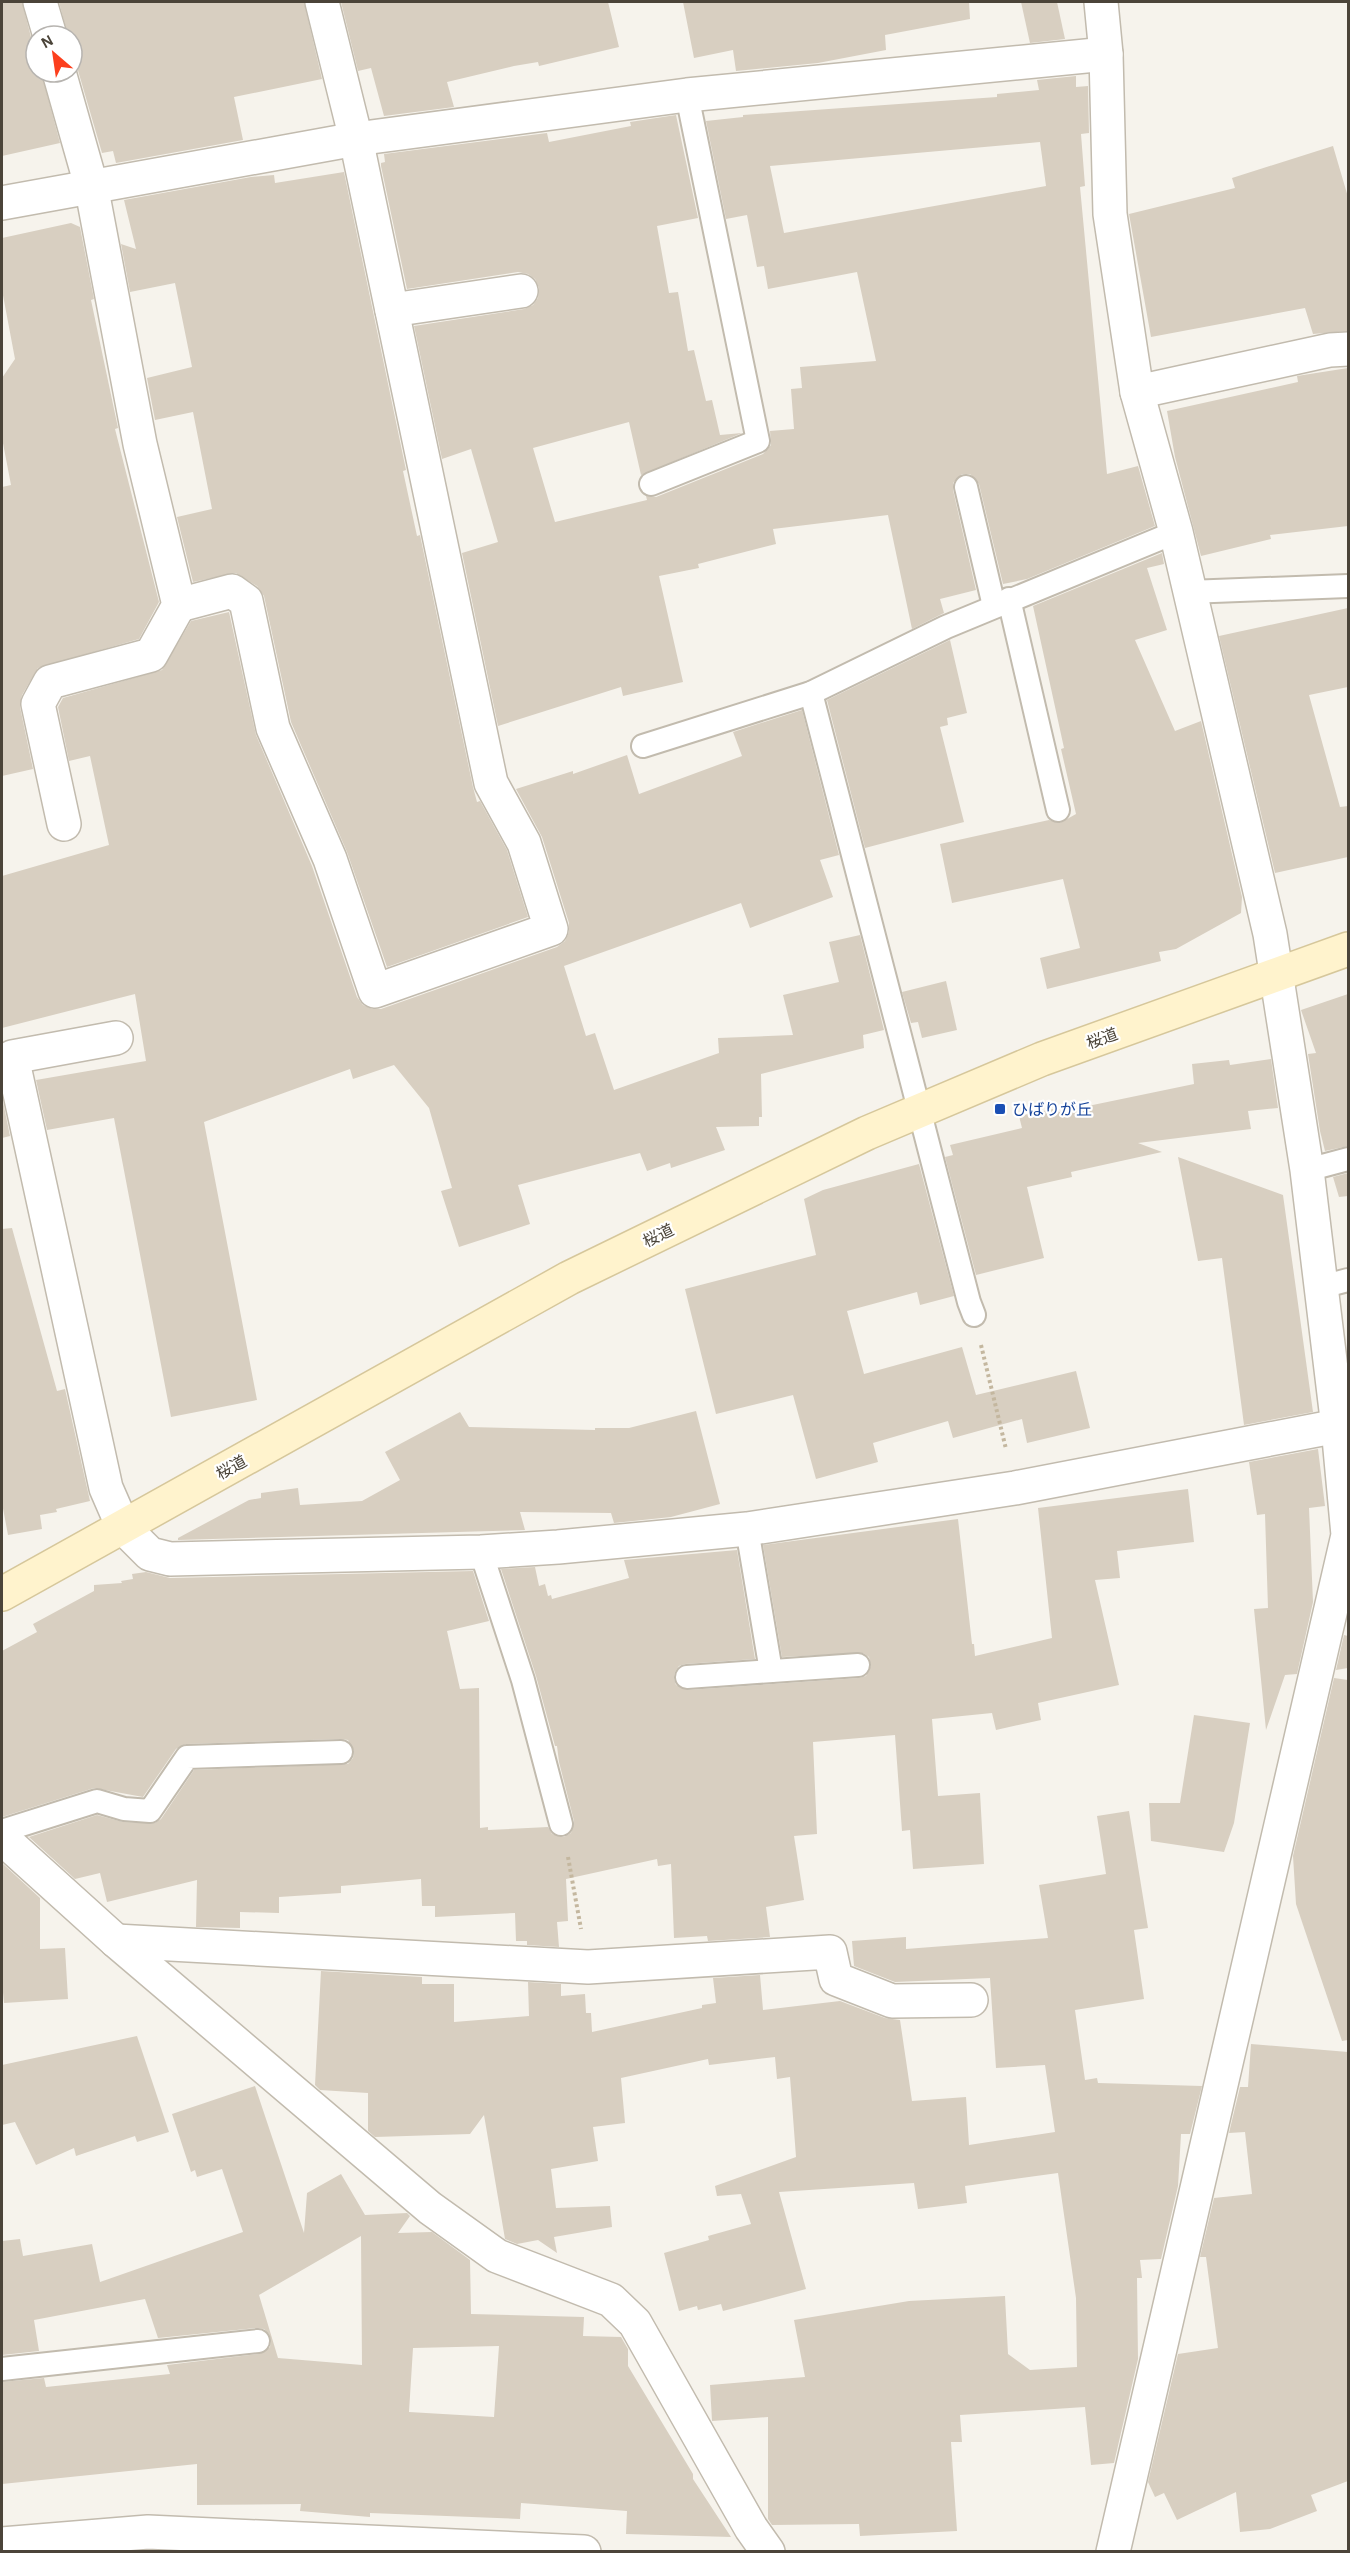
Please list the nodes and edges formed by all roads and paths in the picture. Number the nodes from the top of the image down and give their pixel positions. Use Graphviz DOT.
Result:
graph roads {
  1 [pos="40,2"];
  2 [pos="322,2"];
  3 [pos="1101,2"];
  4 [pos="46,24"];
  5 [pos="1106,54"];
  6 [pos="63,84"];
  7 [pos="687,95"];
  8 [pos="356,139"];
  9 [pos="91,185"];
  10 [pos="2,202"];
  11 [pos="521,291"];
  12 [pos="392,310"];
  13 [pos="1348,349"];
  14 [pos="1137,392"];
  15 [pos="651,484"];
  16 [pos="966,487"];
  17 [pos="1176,532"];
  18 [pos="1348,586"];
  19 [pos="1188,592"];
  20 [pos="1002,603"];
  21 [pos="179,605"];
  22 [pos="811,693"];
  23 [pos="643,746"];
  24 [pos="1058,810"];
  25 [pos="64,824"];
  26 [pos="1348,949"];
  27 [pos="1275,975"];
  28 [pos="116,1038"];
  29 [pos="919,1110"];
  30 [pos="1348,1159"];
  31 [pos="1306,1170"];
  32 [pos="1335,1283"];
  33 [pos="974,1315"];
  34 [pos="1343,1426"];
  35 [pos="1015,1488"];
  36 [pos="123,1527"];
  37 [pos="747,1529"];
  38 [pos="482,1552"];
  39 [pos="2,1594"];
  40 [pos="858,1665"];
  41 [pos="771,1671"];
  42 [pos="687,1677"];
  43 [pos="341,1752"];
  44 [pos="561,1824"];
  45 [pos="2,1831"];
  46 [pos="2,1838"];
  47 [pos="116,1941"];
  48 [pos="588,1967"];
  49 [pos="971,2000"];
  50 [pos="258,2341"];
  51 [pos="2,2369"];
  52 [pos="2,2544"];
  53 [pos="464,2549"];
  54 [pos="584,2552"];
  55 [pos="768,2552"];
  56 [pos="1113,2552"];
  1 -- 4 [label="street"];
  2 -- 8 [label="street"];
  3 -- 5 [label="street"];
  5 -- 7 [label="street"];
  5 -- 14 [label="street"];
  6 -- 9 [label="street"];
  7 -- 8 [label="street"];
  7 -- 15 [label="lane"];
  8 -- 9 [label="street"];
  8 -- 12 [label="street"];
  9 -- 10 [label="street"];
  9 -- 21 [label="street"];
  11 -- 12 [label="street"];
  12 -- 21 [label="street"];
  13 -- 14 [label="street"];
  14 -- 17 [label="street"];
  16 -- 20 [label="lane"];
  17 -- 19 [label="street"];
  17 -- 20 [label="lane"];
  18 -- 19 [label="lane"];
  19 -- 27 [label="street"];
  20 -- 22 [label="lane"];
  20 -- 24 [label="lane"];
  21 -- 25 [label="street"];
  22 -- 23 [label="lane"];
  22 -- 29 [label="lane"];
  26 -- 27 [label="street, 桜道"];
  27 -- 29 [label="street, 桜道"];
  27 -- 31 [label="street"];
  28 -- 36 [label="street"];
  29 -- 33 [label="lane"];
  29 -- 36 [label="street, 桜道"];
  30 -- 31 [label="lane"];
  31 -- 32 [label="street"];
  32 -- 34 [label="street"];
  33 -- 35 [label="path"];
  34 -- 35 [label="street"];
  34 -- 56 [label="street"];
  35 -- 37 [label="street"];
  36 -- 38 [label="street"];
  36 -- 39 [label="street, 桜道"];
  37 -- 38 [label="street"];
  37 -- 41 [label="lane"];
  38 -- 44 [label="lane"];
  40 -- 41 [label="lane"];
  41 -- 42 [label="lane"];
  43 -- 45 [label="lane"];
  44 -- 48 [label="path"];
  46 -- 47 [label="street"];
  47 -- 48 [label="street"];
  47 -- 55 [label="street"];
  48 -- 49 [label="street"];
  50 -- 51 [label="lane"];
  52 -- 53 [label="street"];
  53 -- 54 [label="street"];
}
